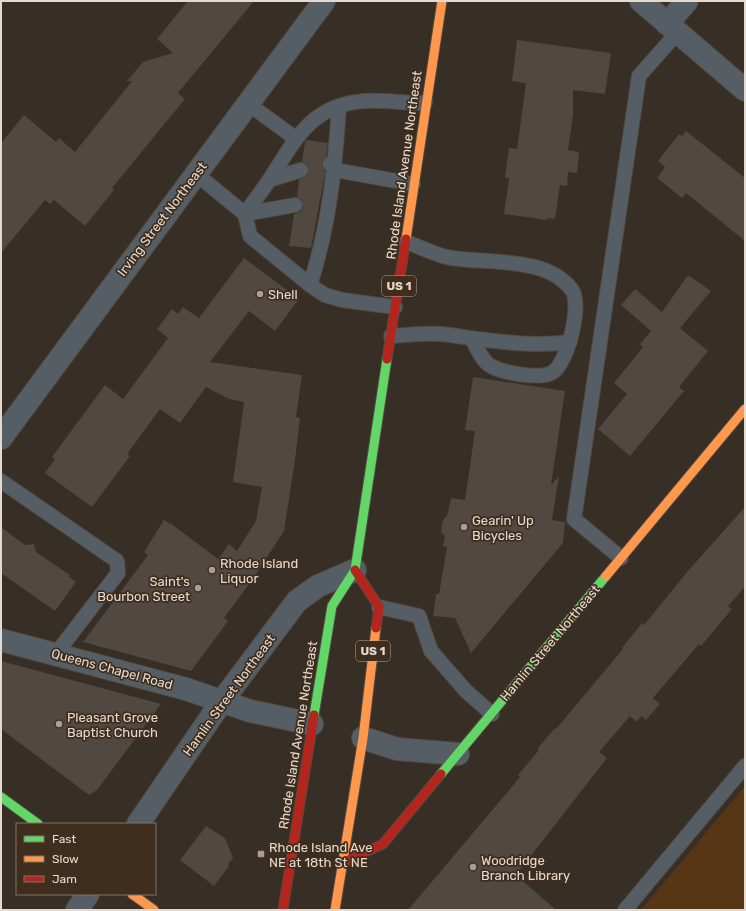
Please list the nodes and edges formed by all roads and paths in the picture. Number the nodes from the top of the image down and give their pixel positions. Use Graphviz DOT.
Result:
graph roads {
  1 [pos="324,1"];
  2 [pos="442,1"];
  3 [pos="641,1"];
  4 [pos="687,1"];
  5 [pos="672,28"];
  6 [pos="745,90"];
  7 [pos="247,103"];
  8 [pos="425,103"];
  9 [pos="339,106"];
  10 [pos="295,138"];
  11 [pos="333,167"];
  12 [pos="301,170"];
  13 [pos="195,173"];
  14 [pos="269,180"];
  15 [pos="413,184"];
  16 [pos="327,185"];
  17 [pos="295,205"];
  18 [pos="245,214"];
  19 [pos="406,242"];
  20 [pos="310,285"];
  21 [pos="395,307"];
  22 [pos="391,336"];
  23 [pos="472,339"];
  24 [pos="570,342"];
  25 [pos="745,409"];
  26 [pos="1,438"];
  27 [pos="1,481"];
  28 [pos="621,558"];
  29 [pos="355,570"];
  30 [pos="379,607"];
  31 [pos="1,640"];
  32 [pos="55,655"];
  33 [pos="222,701"];
  34 [pos="492,714"];
  35 [pos="312,724"];
  36 [pos="363,738"];
  37 [pos="458,754"];
  38 [pos="745,766"];
  39 [pos="1,797"];
  40 [pos="37,823"];
  41 [pos="139,823"];
  42 [pos="344,862"];
  43 [pos="87,895"];
  44 [pos="133,895"];
  45 [pos="77,910"];
  46 [pos="154,910"];
  47 [pos="283,910"];
  48 [pos="335,910"];
  49 [pos="625,910"];
  1 -- 7 [label="street, Irving Street Northeast"];
  2 -- 8 [label="main road, Rhode Island Avenue Northeast / US 1"];
  3 -- 5 [label="street"];
  4 -- 5 [label="street"];
  5 -- 6 [label="street"];
  5 -- 28 [label="lane"];
  7 -- 10 [label="lane"];
  7 -- 13 [label="street, Irving Street Northeast"];
  8 -- 9 [label="lane"];
  8 -- 15 [label="main road, Rhode Island Avenue Northeast / US 1"];
  9 -- 10 [label="lane"];
  9 -- 11 [label="lane"];
  10 -- 14 [label="lane"];
  11 -- 15 [label="lane"];
  11 -- 16 [label="lane"];
  11 -- 20 [label="lane"];
  12 -- 14 [label="lane"];
  13 -- 18 [label="lane"];
  13 -- 26 [label="street, Irving Street Northeast"];
  14 -- 18 [label="lane"];
  15 -- 19 [label="main road, Rhode Island Avenue Northeast / US 1"];
  17 -- 18 [label="lane"];
  18 -- 20 [label="lane"];
  19 -- 21 [label="main road, Rhode Island Avenue Northeast / US 1"];
  19 -- 24 [label="lane"];
  20 -- 21 [label="lane"];
  21 -- 22 [label="main road, Rhode Island Avenue Northeast / US 1"];
  22 -- 23 [label="lane"];
  22 -- 29 [label="main road, Rhode Island Avenue Northeast / US 1"];
  23 -- 24 [label="lane"];
  23 -- 24 [label="lane"];
  25 -- 28 [label="main road, Hamlin Street Northeast"];
  27 -- 32 [label="lane"];
  28 -- 34 [label="main road, Hamlin Street Northeast"];
  29 -- 30 [label="main road"];
  29 -- 33 [label="street, Hamlin Street Northeast"];
  29 -- 35 [label="main road, Rhode Island Avenue Northeast / US 1"];
  30 -- 34 [label="lane"];
  30 -- 36 [label="main road, US 1"];
  31 -- 32 [label="street, Queens Chapel Road"];
  32 -- 33 [label="street, Queens Chapel Road"];
  33 -- 35 [label="street, Queens Chapel Road"];
  33 -- 41 [label="street, Hamlin Street Northeast"];
  34 -- 37 [label="main road, Hamlin Street Northeast"];
  35 -- 47 [label="main road, Rhode Island Avenue Northeast / US 1"];
  36 -- 37 [label="street"];
  36 -- 42 [label="main road, US 1"];
  37 -- 42 [label="main road, Hamlin Street Northeast"];
  38 -- 49 [label="lane"];
  39 -- 40 [label="main road"];
  42 -- 48 [label="main road, US 1"];
  43 -- 45 [label="street"];
  44 -- 46 [label="main road"];
}
